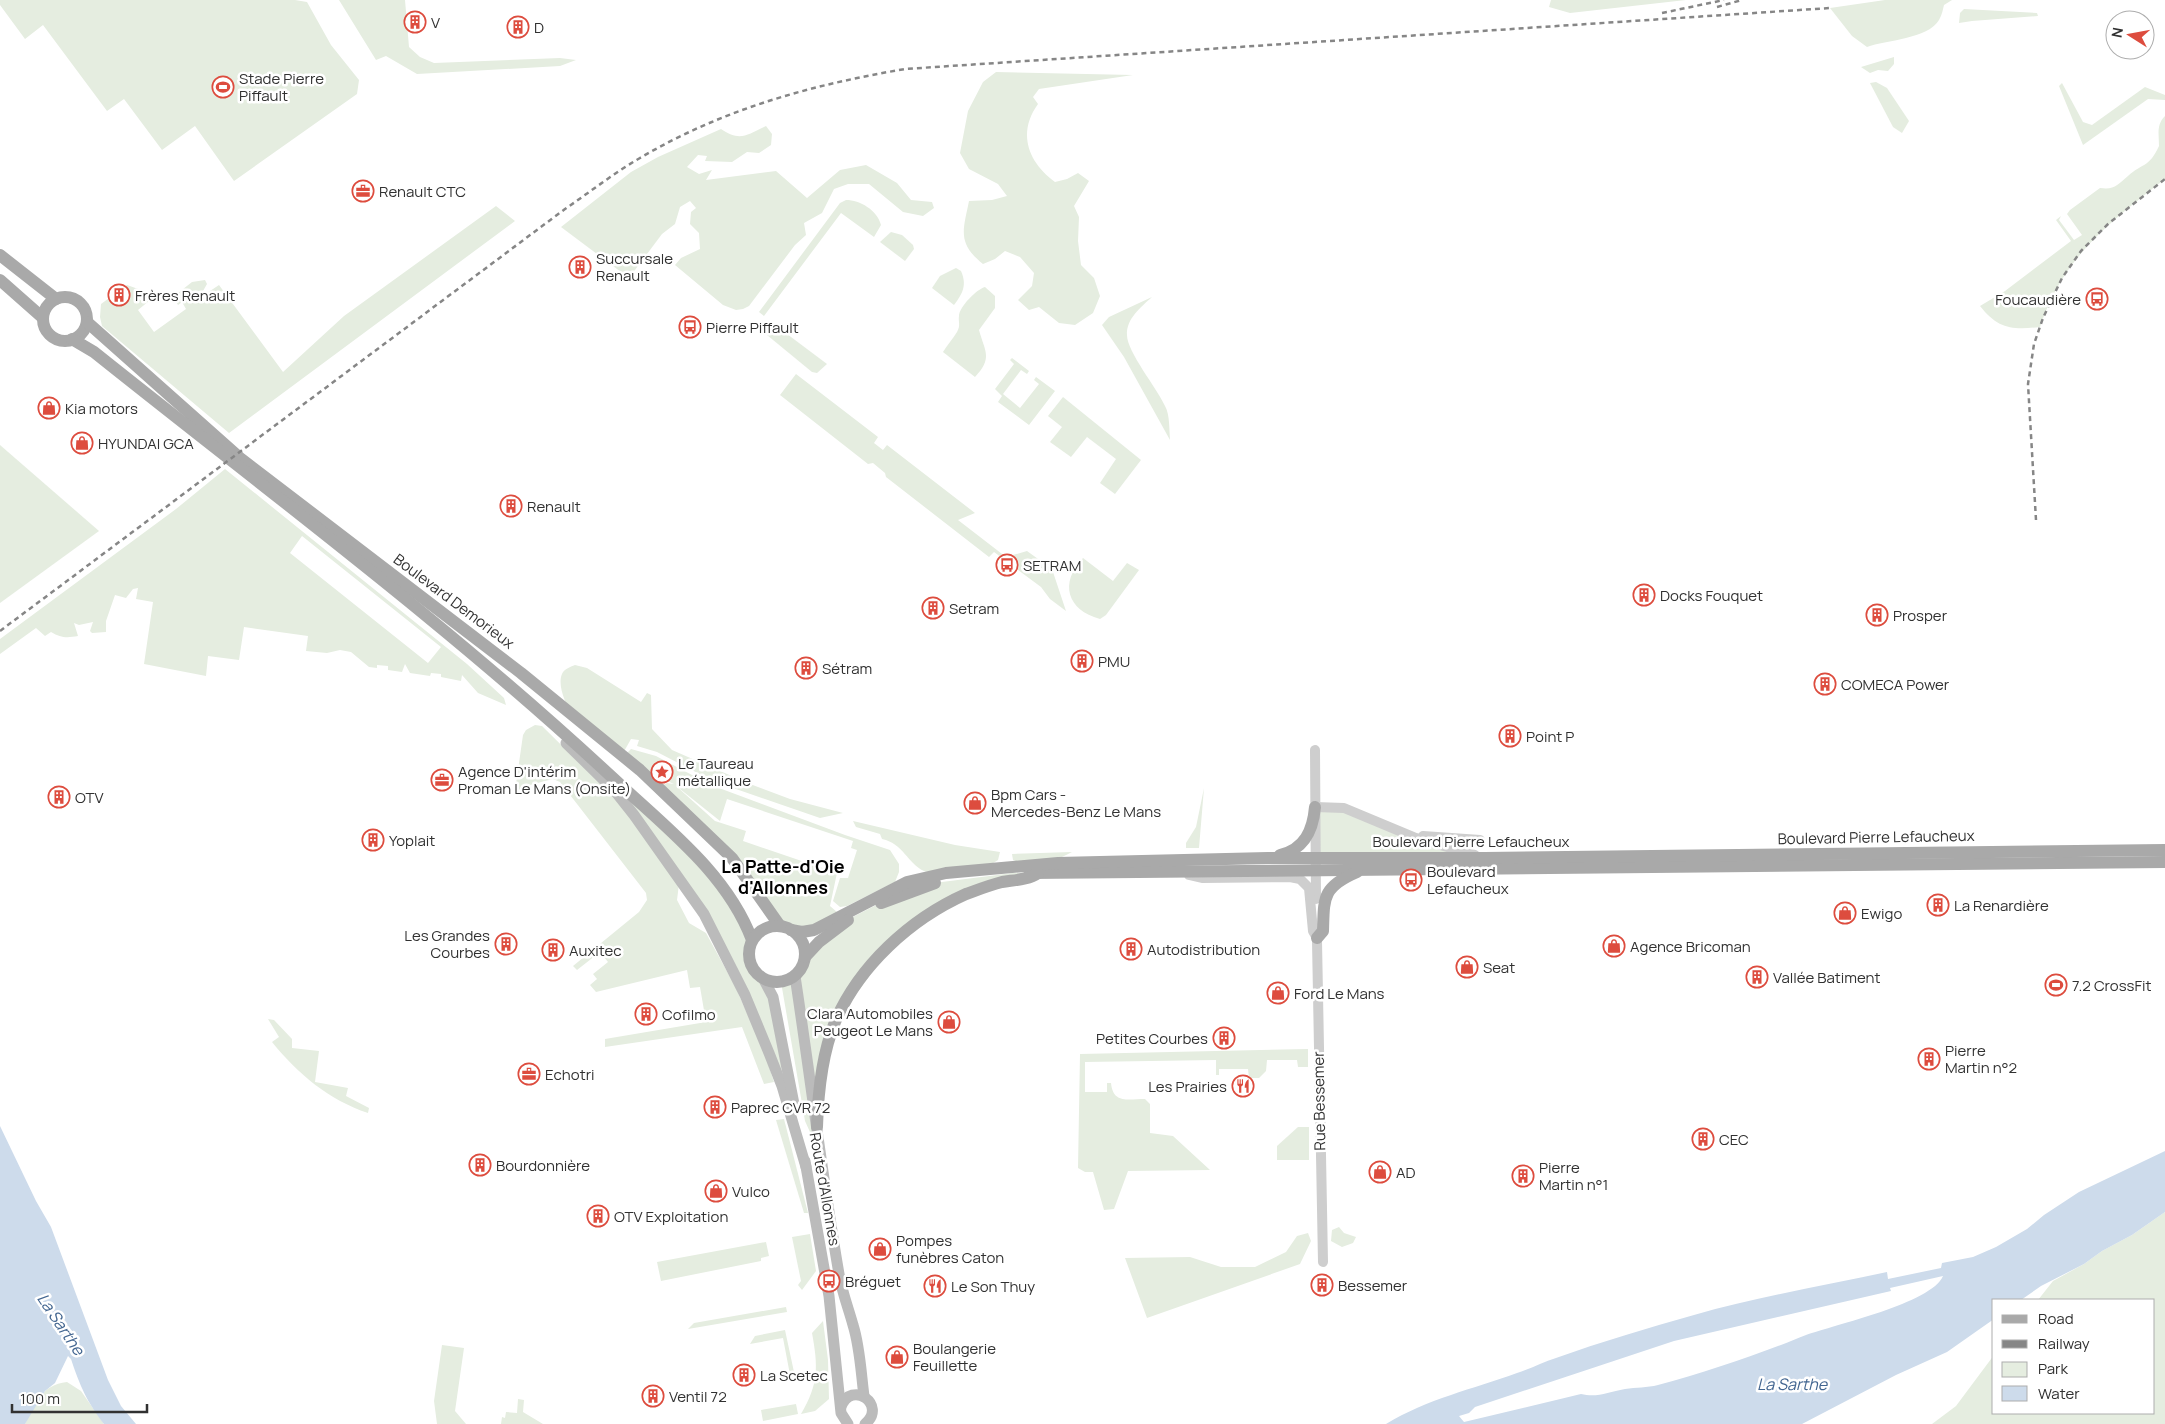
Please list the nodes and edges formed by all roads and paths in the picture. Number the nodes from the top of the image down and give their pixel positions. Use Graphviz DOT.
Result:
graph roads {
  1 [pos="0,255"];
  2 [pos="0,280"];
  3 [pos="56,299"];
  4 [pos="43,318"];
  5 [pos="86,322"];
  6 [pos="72,339"];
  7 [pos="480,661"];
  8 [pos="1314,750"];
  9 [pos="1315,807"];
  10 [pos="1390,829"];
  11 [pos="1480,840"];
  12 [pos="2165,850"];
  13 [pos="1268,858"];
  14 [pos="1316,858"];
  15 [pos="1485,858"];
  16 [pos="2165,862"];
  17 [pos="1316,871"];
  18 [pos="1362,871"];
  19 [pos="1039,872"];
  20 [pos="1177,872"];
  21 [pos="785,928"];
  22 [pos="1317,939"];
  23 [pos="752,940"];
  24 [pos="805,957"];
  25 [pos="795,976"];
  26 [pos="764,980"];
  27 [pos="817,1127"];
  28 [pos="806,1167"];
  29 [pos="1323,1262"];
  30 [pos="864,1396"];
  31 [pos="841,1407"];
  32 [pos="848,1424"];
  33 [pos="867,1424"];
  1 -- 3 [label="main road"];
  2 -- 4 [label="main road"];
  3 -- 4 [label="main road"];
  3 -- 5 [label="main road"];
  4 -- 6 [label="main road"];
  5 -- 6 [label="main road"];
  5 -- 21 [label="main road, Boulevard Demorieux"];
  6 -- 7 [label="main road, Boulevard Demorieux"];
  7 -- 23 [label="main road, Boulevard Demorieux"];
  7 -- 28 [label="main road"];
  8 -- 9 [label="street"];
  9 -- 10 [label="street"];
  9 -- 13 [label="main road"];
  9 -- 14 [label="street"];
  10 -- 11 [label="street"];
  10 -- 15 [label="street"];
  12 -- 15 [label="main road, Boulevard Pierre Lefaucheux"];
  13 -- 14 [label="main road, Boulevard Pierre Lefaucheux"];
  13 -- 21 [label="main road, Boulevard Pierre Lefaucheux"];
  14 -- 15 [label="main road, Boulevard Pierre Lefaucheux"];
  14 -- 17 [label="street, Rue Bessemer"];
  16 -- 18 [label="main road, Boulevard Pierre Lefaucheux"];
  17 -- 18 [label="main road, Boulevard Pierre Lefaucheux"];
  17 -- 20 [label="main road, Boulevard Pierre Lefaucheux"];
  17 -- 22 [label="street, Rue Bessemer"];
  18 -- 22 [label="main road"];
  19 -- 20 [label="main road, Boulevard Pierre Lefaucheux"];
  19 -- 24 [label="main road, Boulevard Pierre Lefaucheux"];
  19 -- 27 [label="main road"];
  20 -- 22 [label="street"];
  21 -- 23 [label="main road"];
  21 -- 24 [label="main road"];
  22 -- 29 [label="street, Rue Bessemer"];
  23 -- 26 [label="main road"];
  24 -- 25 [label="main road"];
  25 -- 26 [label="main road"];
  25 -- 27 [label="main road, Route d'Allonnes"];
  26 -- 28 [label="main road, Route d'Allonnes"];
  27 -- 30 [label="main road, Route d'Allonnes"];
  28 -- 31 [label="main road, Route d'Allonnes"];
  30 -- 31 [label="main road"];
  30 -- 33 [label="main road, Route d'Allonnes"];
  31 -- 32 [label="main road, Route d'Allonnes"];
}
